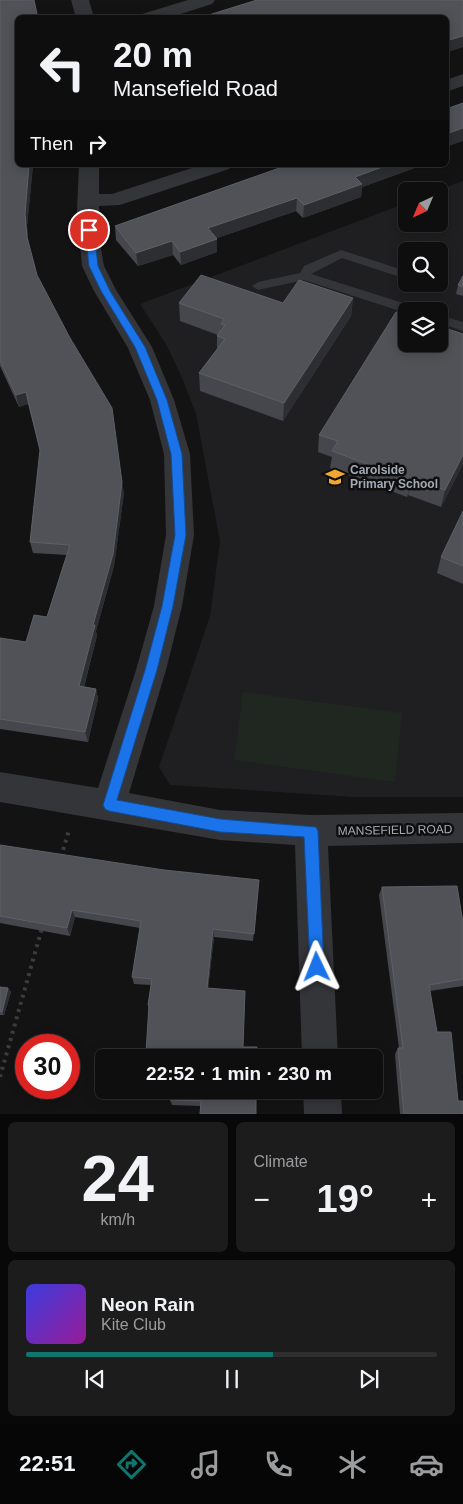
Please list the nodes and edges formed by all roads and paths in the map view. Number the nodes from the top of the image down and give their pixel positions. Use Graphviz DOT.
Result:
graph roads {
  1 [pos="80,0"];
  2 [pos="206,0"];
  3 [pos="84,15"];
  4 [pos="158,15"];
  5 [pos="463,80"];
  6 [pos="449,85"];
  7 [pos="90,167"];
  8 [pos="216,167"];
  9 [pos="88,200"];
  10 [pos="398,272"];
  11 [pos="304,276"];
  12 [pos="258,286"];
  13 [pos="398,306"];
  14 [pos="448,322"];
  15 [pos="463,327"];
  16 [pos="0,787"];
  17 [pos="78,799"];
  18 [pos="109,805"];
  19 [pos="463,828"];
  20 [pos="311,831"];
  21 [pos="59,866"];
  22 [pos="43,924"];
  23 [pos="320,1049"];
  24 [pos="0,1077"];
  25 [pos="322,1099"];
  26 [pos="323,1114"];
  1 -- 3 [label="street"];
  2 -- 4 [label="street"];
  5 -- 6 [label="street"];
  7 -- 9 [label="street"];
  8 -- 9 [label="street"];
  9 -- 18 [label="street"];
  10 -- 11 [label="lane"];
  11 -- 12 [label="lane"];
  11 -- 13 [label="lane"];
  14 -- 15 [label="lane"];
  16 -- 17 [label="street, MANSEFIELD ROAD"];
  17 -- 18 [label="street, MANSEFIELD ROAD"];
  17 -- 21 [label="path"];
  18 -- 20 [label="street, MANSEFIELD ROAD"];
  19 -- 20 [label="street, MANSEFIELD ROAD"];
  20 -- 23 [label="street"];
  22 -- 24 [label="path"];
  25 -- 26 [label="street"];
}
